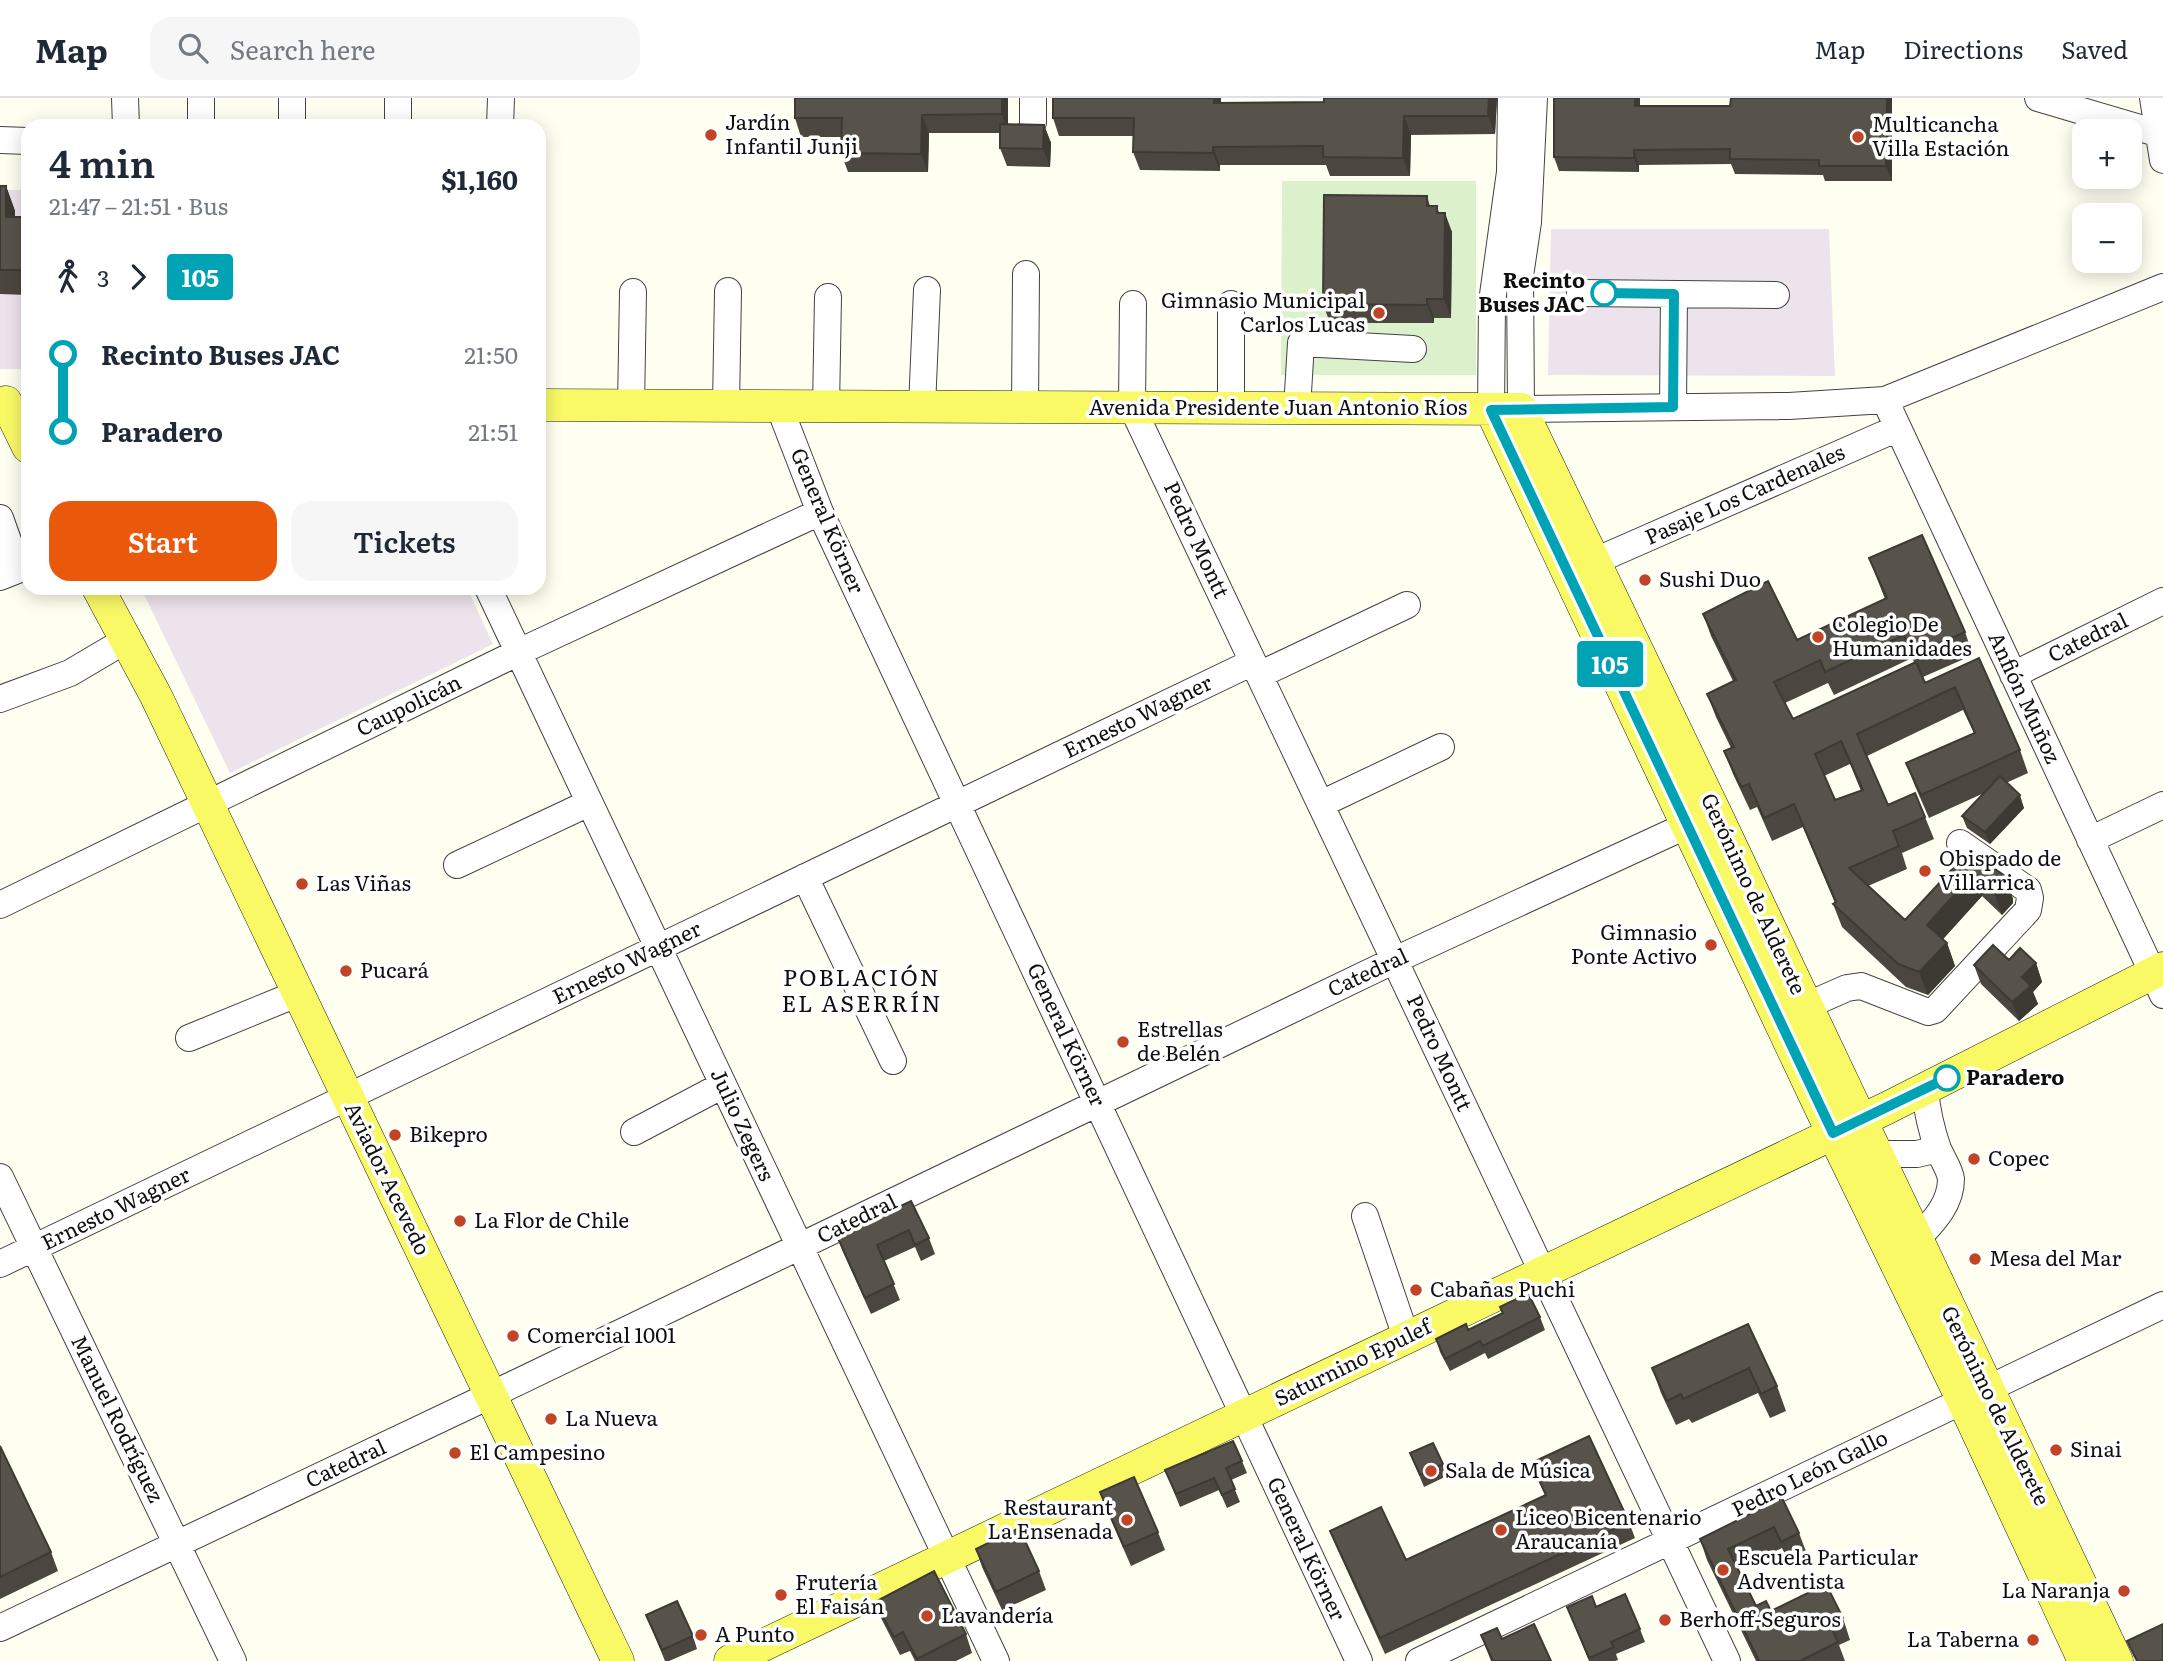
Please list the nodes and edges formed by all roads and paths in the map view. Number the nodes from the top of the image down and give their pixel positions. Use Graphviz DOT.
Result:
graph roads {
  1 [pos="125,98"];
  2 [pos="201,98"];
  3 [pos="292,98"];
  4 [pos="398,98"];
  5 [pos="501,98"];
  6 [pos="1511,98"];
  7 [pos="1534,98"];
  8 [pos="2038,98"];
  9 [pos="2153,98"];
  10 [pos="126,119"];
  11 [pos="201,119"];
  12 [pos="292,119"];
  13 [pos="398,119"];
  14 [pos="500,119"];
  15 [pos="0,140"];
  16 [pos="21,141"];
  17 [pos="2162,153"];
  18 [pos="1026,274"];
  19 [pos="2163,287"];
  20 [pos="927,290"];
  21 [pos="728,291"];
  22 [pos="633,292"];
  23 [pos="1580,293"];
  24 [pos="1674,294"];
  25 [pos="1776,295"];
  26 [pos="828,297"];
  27 [pos="1133,304"];
  28 [pos="1231,304"];
  29 [pos="1413,349"];
  30 [pos="1885,400"];
  31 [pos="11,402"];
  32 [pos="546,405"];
  33 [pos="631,405"];
  34 [pos="726,406"];
  35 [pos="779,406"];
  36 [pos="826,407"];
  37 [pos="922,407"];
  38 [pos="1025,407"];
  39 [pos="1132,407"];
  40 [pos="1673,407"];
  41 [pos="1231,409"];
  42 [pos="1297,409"];
  43 [pos="1506,410"];
  44 [pos="21,428"];
  45 [pos="1898,428"];
  46 [pos="820,512"];
  47 [pos="0,519"];
  48 [pos="0,553"];
  49 [pos="1593,562"];
  50 [pos="21,569"];
  51 [pos="0,577"];
  52 [pos="102,595"];
  53 [pos="123,595"];
  54 [pos="491,595"];
  55 [pos="2163,601"];
  56 [pos="1407,605"];
  57 [pos="126,640"];
  58 [pos="518,653"];
  59 [pos="1256,668"];
  60 [pos="2013,675"];
  61 [pos="156,696"];
  62 [pos="0,699"];
  63 [pos="1441,747"];
  64 [pos="589,803"];
  65 [pos="208,804"];
  66 [pos="957,804"];
  67 [pos="1321,804"];
  68 [pos="2163,805"];
  69 [pos="1715,812"];
  70 [pos="1687,827"];
  71 [pos="2090,840"];
  72 [pos="1960,843"];
  73 [pos="457,866"];
  74 [pos="805,877"];
  75 [pos="0,905"];
  76 [pos="658,948"];
  77 [pos="1395,960"];
  78 [pos="2160,979"];
  79 [pos="299,993"];
  80 [pos="1806,1006"];
  81 [pos="189,1038"];
  82 [pos="893,1060"];
  83 [pos="723,1085"];
  84 [pos="1924,1090"];
  85 [pos="348,1097"];
  86 [pos="1098,1102"];
  87 [pos="1846,1127"];
  88 [pos="634,1132"];
  89 [pos="1938,1149"];
  90 [pos="1875,1154"];
  91 [pos="0,1177"];
  92 [pos="1366,1216"];
  93 [pos="1916,1240"];
  94 [pos="800,1247"];
  95 [pos="34,1248"];
  96 [pos="0,1264"];
  97 [pos="1542,1272"];
  98 [pos="2163,1305"];
  99 [pos="1406,1337"];
  100 [pos="491,1395"];
  101 [pos="1975,1395"];
  102 [pos="1243,1415"];
  103 [pos="1670,1541"];
  104 [pos="178,1544"];
  105 [pos="947,1557"];
  106 [pos="0,1628"];
  107 [pos="769,1650"];
  108 [pos="2108,1654"];
  109 [pos="233,1661"];
  110 [pos="618,1661"];
  111 [pos="730,1661"];
  112 [pos="996,1661"];
  113 [pos="1359,1661"];
  114 [pos="1419,1661"];
  115 [pos="1727,1661"];
  1 -- 10 [label="street"];
  2 -- 11 [label="street"];
  3 -- 12 [label="street"];
  4 -- 13 [label="street"];
  5 -- 14 [label="street"];
  6 -- 43 [label="street, Gerónimo de Alderete"];
  7 -- 43 [label="street, Gerónimo de Alderete"];
  8 -- 17 [label="street"];
  9 -- 17 [label="street"];
  15 -- 16 [label="street"];
  18 -- 38 [label="street"];
  19 -- 30 [label="street, Avenida Presidente Juan Antonio Ríos"];
  20 -- 37 [label="street"];
  21 -- 34 [label="street"];
  22 -- 33 [label="street"];
  23 -- 24 [label="street"];
  24 -- 25 [label="street"];
  24 -- 40 [label="street"];
  26 -- 36 [label="street"];
  27 -- 39 [label="street"];
  28 -- 41 [label="street"];
  29 -- 42 [label="street"];
  30 -- 40 [label="street, Avenida Presidente Juan Antonio Ríos"];
  30 -- 45 [label="street, Anfión Muñoz"];
  31 -- 44 [label="main road"];
  32 -- 33 [label="main road, Avenida Presidente Juan Antonio Ríos"];
  33 -- 34 [label="main road, Avenida Presidente Juan Antonio Ríos"];
  34 -- 35 [label="main road, Avenida Presidente Juan Antonio Ríos"];
  35 -- 36 [label="main road, Avenida Presidente Juan Antonio Ríos"];
  35 -- 46 [label="street, General Körner"];
  36 -- 37 [label="main road, Avenida Presidente Juan Antonio Ríos"];
  37 -- 38 [label="main road, Avenida Presidente Juan Antonio Ríos"];
  38 -- 39 [label="main road, Avenida Presidente Juan Antonio Ríos"];
  39 -- 41 [label="main road, Avenida Presidente Juan Antonio Ríos"];
  39 -- 59 [label="street, Pedro Montt"];
  40 -- 43 [label="street, Avenida Presidente Juan Antonio Ríos"];
  41 -- 42 [label="main road, Avenida Presidente Juan Antonio Ríos"];
  42 -- 43 [label="main road, Avenida Presidente Juan Antonio Ríos"];
  43 -- 49 [label="main road, Gerónimo de Alderete"];
  43 -- 70 [label="main road, Gerónimo de Alderete"];
  45 -- 49 [label="street, Pasaje Los Cardenales"];
  45 -- 60 [label="street, Anfión Muñoz"];
  46 -- 58 [label="street, Caupolicán"];
  46 -- 66 [label="street, General Körner"];
  47 -- 48 [label="street"];
  49 -- 69 [label="main road, Gerónimo de Alderete"];
  50 -- 51 [label="street"];
  52 -- 57 [label="main road, Aviador Acevedo"];
  53 -- 61 [label="main road, Aviador Acevedo"];
  54 -- 58 [label="street, Julio Zegers"];
  55 -- 60 [label="street, Catedral"];
  56 -- 59 [label="street, Ernesto Wagner"];
  57 -- 61 [label="main road, Aviador Acevedo"];
  57 -- 62 [label="street"];
  58 -- 64 [label="street, Julio Zegers"];
  58 -- 65 [label="street, Caupolicán"];
  59 -- 66 [label="street, Ernesto Wagner"];
  59 -- 67 [label="street, Pedro Montt"];
  60 -- 71 [label="street, Anfión Muñoz"];
  61 -- 65 [label="main road, Aviador Acevedo"];
  63 -- 67 [label="street"];
  64 -- 73 [label="street"];
  64 -- 76 [label="street, Julio Zegers"];
  65 -- 75 [label="street, Caupolicán"];
  65 -- 79 [label="main road, Aviador Acevedo"];
  66 -- 74 [label="street, Ernesto Wagner"];
  66 -- 86 [label="street, General Körner"];
  67 -- 77 [label="street, Pedro Montt"];
  68 -- 71 [label="street"];
  69 -- 70 [label="street, Catedral"];
  69 -- 80 [label="main road, Gerónimo de Alderete"];
  70 -- 77 [label="street, Catedral"];
  70 -- 87 [label="main road, Gerónimo de Alderete"];
  71 -- 78 [label="street, Anfión Muñoz"];
  72 -- 80 [label="street"];
  74 -- 76 [label="street, Ernesto Wagner"];
  74 -- 82 [label="street"];
  76 -- 83 [label="street, Julio Zegers"];
  76 -- 85 [label="street, Ernesto Wagner"];
  77 -- 86 [label="street, Catedral"];
  77 -- 97 [label="street, Pedro Montt"];
  78 -- 84 [label="main road, Saturnino Epulef"];
  79 -- 81 [label="street"];
  79 -- 85 [label="main road, Aviador Acevedo"];
  80 -- 87 [label="main road, Gerónimo de Alderete"];
  83 -- 88 [label="street"];
  83 -- 94 [label="street, Julio Zegers"];
  84 -- 87 [label="main road, Saturnino Epulef"];
  84 -- 89 [label="street"];
  85 -- 95 [label="street, Ernesto Wagner"];
  85 -- 100 [label="main road, Aviador Acevedo"];
  86 -- 94 [label="street, Catedral"];
  86 -- 102 [label="street, General Körner"];
  87 -- 90 [label="main road, Gerónimo de Alderete"];
  87 -- 97 [label="main road, Saturnino Epulef"];
  87 -- 101 [label="main road, Gerónimo de Alderete"];
  89 -- 90 [label="street"];
  89 -- 93 [label="street"];
  90 -- 93 [label="main road, Gerónimo de Alderete"];
  91 -- 95 [label="street, Manuel Rodríguez"];
  92 -- 99 [label="street"];
  93 -- 101 [label="main road, Gerónimo de Alderete"];
  94 -- 100 [label="street, Catedral"];
  94 -- 105 [label="street, Julio Zegers"];
  95 -- 96 [label="street, Ernesto Wagner"];
  95 -- 104 [label="street, Manuel Rodríguez"];
  97 -- 99 [label="main road, Saturnino Epulef"];
  97 -- 103 [label="street, Pedro Montt"];
  98 -- 101 [label="street, Pedro León Gallo"];
  99 -- 102 [label="main road, Saturnino Epulef"];
  100 -- 104 [label="street, Catedral"];
  100 -- 110 [label="main road, Aviador Acevedo"];
  101 -- 103 [label="street, Pedro León Gallo"];
  101 -- 108 [label="main road, Gerónimo de Alderete"];
  102 -- 105 [label="main road, Saturnino Epulef"];
  102 -- 113 [label="street, General Körner"];
  103 -- 114 [label="street, Pedro León Gallo"];
  103 -- 115 [label="street, Pedro Montt"];
  104 -- 106 [label="street, Catedral"];
  104 -- 109 [label="street, Manuel Rodríguez"];
  105 -- 107 [label="main road, Saturnino Epulef"];
  105 -- 112 [label="street, Julio Zegers"];
  107 -- 111 [label="main road, Saturnino Epulef"];
}
